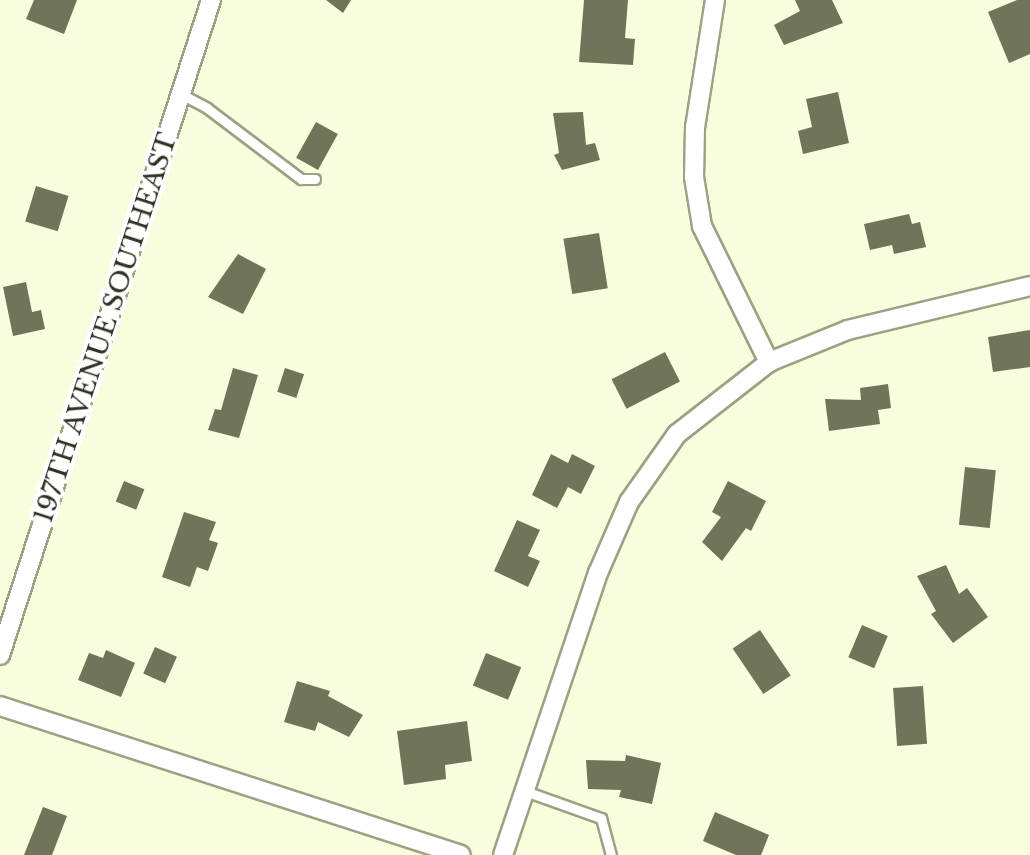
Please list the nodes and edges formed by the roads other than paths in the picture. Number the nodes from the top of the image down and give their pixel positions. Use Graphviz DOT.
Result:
graph roads {
  1 [pos="211,0"];
  2 [pos="715,0"];
  3 [pos="181,94"];
  4 [pos="315,179"];
  5 [pos="1030,286"];
  6 [pos="769,362"];
  7 [pos="0,655"];
  8 [pos="0,706"];
  9 [pos="525,791"];
  10 [pos="460,855"];
  11 [pos="503,855"];
  12 [pos="611,855"];
  1 -- 3 [label="street, 197TH AVENUE SOUTHEAST"];
  2 -- 6 [label="street"];
  3 -- 4 [label="lane"];
  3 -- 7 [label="street, 197TH AVENUE SOUTHEAST"];
  5 -- 6 [label="street"];
  6 -- 9 [label="street"];
  8 -- 10 [label="street"];
  9 -- 11 [label="street"];
  9 -- 12 [label="lane"];
}
